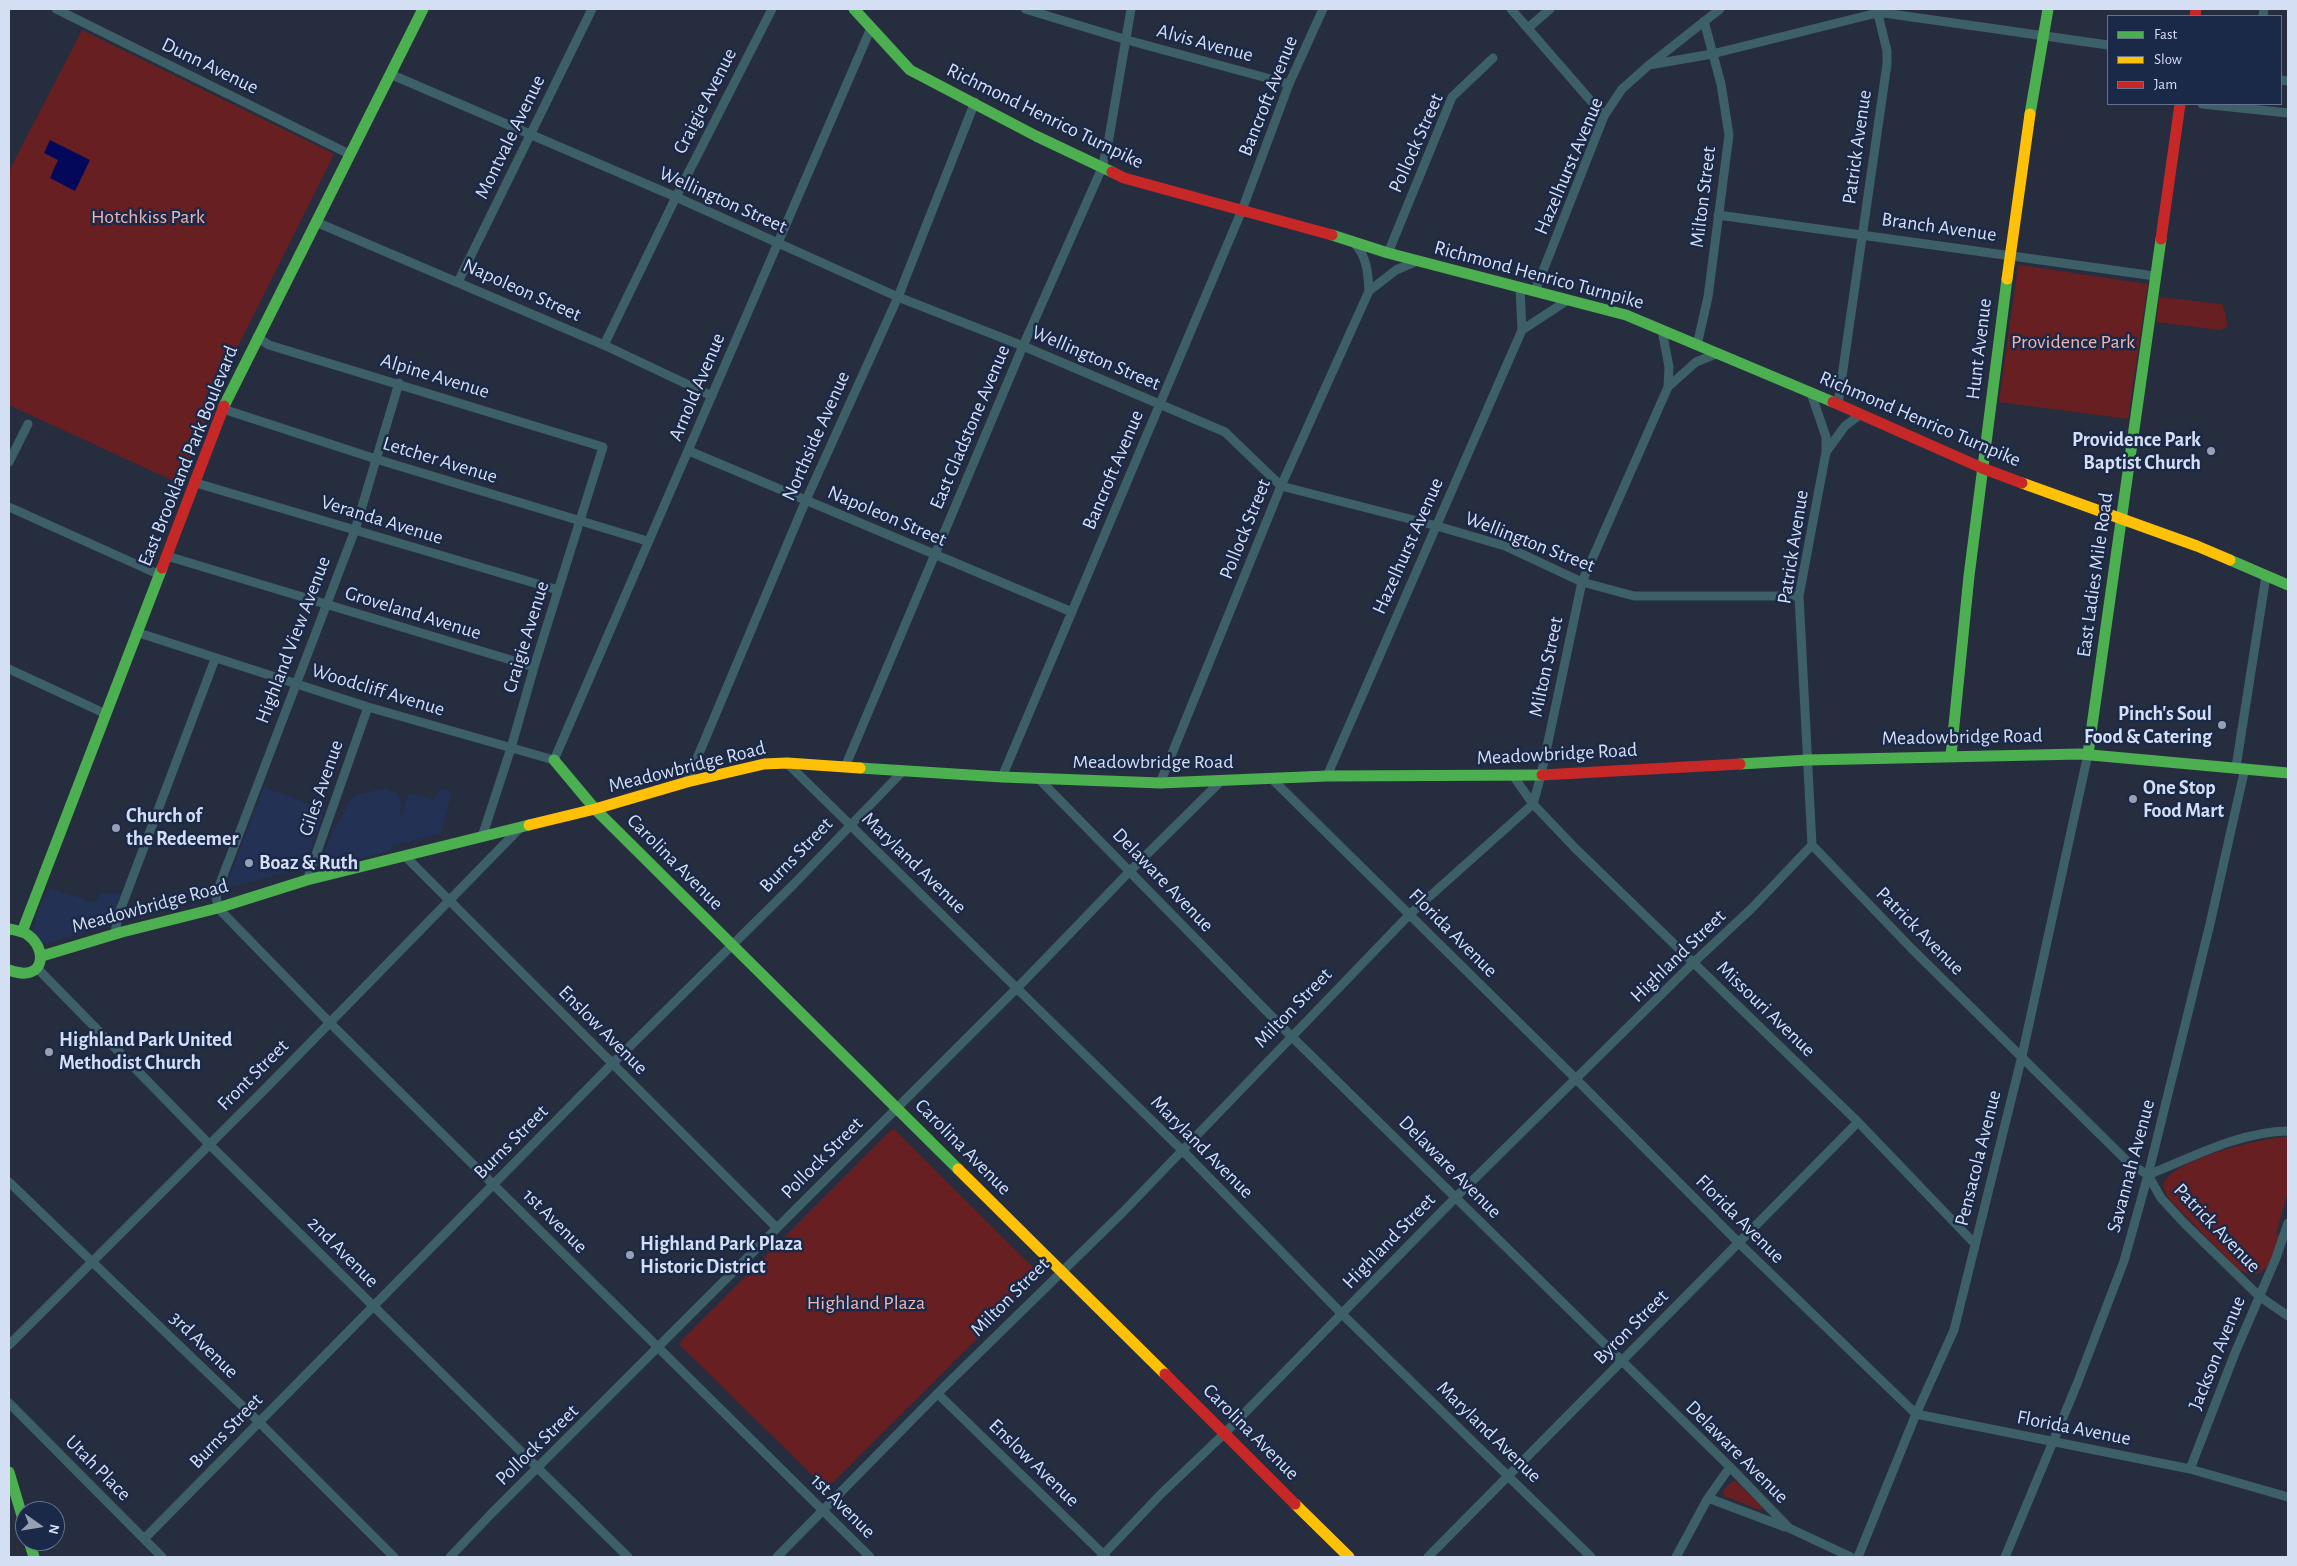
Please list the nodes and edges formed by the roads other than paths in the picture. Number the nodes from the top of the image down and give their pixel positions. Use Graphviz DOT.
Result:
graph roads {
  1 [pos="56,9"];
  2 [pos="422,9"];
  3 [pos="592,9"];
  4 [pos="772,9"];
  5 [pos="854,9"];
  6 [pos="1026,9"];
  7 [pos="1131,9"];
  8 [pos="1323,9"];
  9 [pos="1511,9"];
  10 [pos="1550,9"];
  11 [pos="1720,9"];
  12 [pos="2048,9"];
  13 [pos="1882,12"];
  14 [pos="1704,22"];
  15 [pos="870,28"];
  16 [pos="1528,28"];
  17 [pos="2042,35"];
  18 [pos="1127,40"];
  19 [pos="2107,45"];
  20 [pos="1712,54"];
  21 [pos="1493,58"];
  22 [pos="1648,65"];
  23 [pos="390,74"];
  24 [pos="1289,84"];
  25 [pos="975,102"];
  26 [pos="2180,105"];
  27 [pos="2228,105"];
  28 [pos="2255,106"];
  29 [pos="2288,113"];
  30 [pos="1604,116"];
  31 [pos="531,134"];
  32 [pos="349,154"];
  33 [pos="1102,168"];
  34 [pos="676,197"];
  35 [pos="1242,210"];
  36 [pos="1718,215"];
  37 [pos="316,222"];
  38 [pos="1862,234"];
  39 [pos="778,244"];
  40 [pos="1355,244"];
  41 [pos="1388,253"];
  42 [pos="2010,255"];
  43 [pos="1416,261"];
  44 [pos="2155,276"];
  45 [pos="458,282"];
  46 [pos="1520,287"];
  47 [pos="1369,291"];
  48 [pos="1535,291"];
  49 [pos="898,297"];
  50 [pos="1568,300"];
  51 [pos="1522,330"];
  52 [pos="1662,330"];
  53 [pos="258,337"];
  54 [pos="604,345"];
  55 [pos="1697,345"];
  56 [pos="1023,346"];
  57 [pos="1716,354"];
  58 [pos="399,383"];
  59 [pos="1668,387"];
  60 [pos="1811,393"];
  61 [pos="712,396"];
  62 [pos="1159,403"];
  63 [pos="1838,404"];
  64 [pos="223,409"];
  65 [pos="1860,414"];
  66 [pos="28,424"];
  67 [pos="603,447"];
  68 [pos="689,451"];
  69 [pos="1826,452"];
  70 [pos="376,459"];
  71 [pos="9,462"];
  72 [pos="1982,468"];
  73 [pos="196,483"];
  74 [pos="1281,486"];
  75 [pos="806,500"];
  76 [pos="9,506"];
  77 [pos="2121,520"];
  78 [pos="581,522"];
  79 [pos="1437,526"];
  80 [pos="355,530"];
  81 [pos="647,540"];
  82 [pos="167,556"];
  83 [pos="935,556"];
  84 [pos="160,575"];
  85 [pos="2266,576"];
  86 [pos="1582,582"];
  87 [pos="2288,585"];
  88 [pos="558,590"];
  89 [pos="1799,596"];
  90 [pos="325,605"];
  91 [pos="1072,612"];
  92 [pos="136,632"];
  93 [pos="215,659"];
  94 [pos="534,667"];
  95 [pos="9,668"];
  96 [pos="295,683"];
  97 [pos="368,707"];
  98 [pos="106,714"];
  99 [pos="512,748"];
  100 [pos="2088,754"];
  101 [pos="1951,755"];
  102 [pos="554,760"];
  103 [pos="1808,760"];
  104 [pos="787,763"];
  105 [pos="845,767"];
  106 [pos="2241,768"];
  107 [pos="903,771"];
  108 [pos="2288,773"];
  109 [pos="1541,775"];
  110 [pos="1326,776"];
  111 [pos="1514,777"];
  112 [pos="1002,778"];
  113 [pos="1271,778"];
  114 [pos="1039,779"];
  115 [pos="687,782"];
  116 [pos="1219,783"];
  117 [pos="1160,784"];
  118 [pos="1532,804"];
  119 [pos="595,809"];
  120 [pos="850,824"];
  121 [pos="520,828"];
  122 [pos="482,836"];
  123 [pos="1812,845"];
  124 [pos="405,856"];
  125 [pos="1130,871"];
  126 [pos="307,880"];
  127 [pos="448,902"];
  128 [pos="218,908"];
  129 [pos="1410,914"];
  130 [pos="9,929"];
  131 [pos="22,932"];
  132 [pos="115,934"];
  133 [pos="732,945"];
  134 [pos="42,956"];
  135 [pos="1692,964"];
  136 [pos="37,968"];
  137 [pos="9,970"];
  138 [pos="1017,988"];
  139 [pos="330,1023"];
  140 [pos="1291,1035"];
  141 [pos="2022,1056"];
  142 [pos="612,1064"];
  143 [pos="1576,1079"];
  144 [pos="897,1108"];
  145 [pos="1858,1122"];
  146 [pos="2288,1131"];
  147 [pos="209,1144"];
  148 [pos="1182,1150"];
  149 [pos="2148,1175"];
  150 [pos="9,1182"];
  151 [pos="494,1184"];
  152 [pos="1456,1197"];
  153 [pos="2288,1222"];
  154 [pos="777,1228"];
  155 [pos="1739,1244"];
  156 [pos="1974,1244"];
  157 [pos="92,1262"];
  158 [pos="1062,1271"];
  159 [pos="2259,1296"];
  160 [pos="373,1306"];
  161 [pos="1342,1314"];
  162 [pos="2288,1316"];
  163 [pos="9,1345"];
  164 [pos="659,1348"];
  165 [pos="1620,1361"];
  166 [pos="938,1394"];
  167 [pos="9,1403"];
  168 [pos="1916,1414"];
  169 [pos="259,1422"];
  170 [pos="1225,1433"];
  171 [pos="2053,1442"];
  172 [pos="539,1467"];
  173 [pos="1730,1467"];
  174 [pos="2190,1469"];
  175 [pos="9,1472"];
  176 [pos="1509,1476"];
  177 [pos="2288,1497"];
  178 [pos="1708,1498"];
  179 [pos="18,1501"];
  180 [pos="823,1511"];
  181 [pos="1788,1528"];
  182 [pos="144,1539"];
  183 [pos="1104,1556"];
  184 [pos="162,1557"];
  185 [pos="394,1557"];
  186 [pos="450,1557"];
  187 [pos="628,1557"];
  188 [pos="777,1557"];
  189 [pos="870,1557"];
  190 [pos="1350,1557"];
  191 [pos="1428,1557"];
  192 [pos="1591,1557"];
  193 [pos="1676,1557"];
  194 [pos="1851,1557"];
  195 [pos="1858,1557"];
  196 [pos="2005,1557"];
  1 -- 32 [label="street, Dunn Avenue"];
  2 -- 23 [label="street, East Brookland Park Boulevard"];
  3 -- 31 [label="street, Montvale Avenue"];
  4 -- 34 [label="street, Craigie Avenue"];
  5 -- 15 [label="street, Richmond Henrico Turnpike"];
  6 -- 18 [label="street, Alvis Avenue"];
  7 -- 18 [label="street, East Gladstone Avenue"];
  8 -- 24 [label="street, Bancroft Avenue"];
  9 -- 16 [label="street"];
  10 -- 16 [label="street"];
  11 -- 14 [label="street, Hazelhurst Avenue"];
  12 -- 17 [label="street, Hunt Avenue"];
  13 -- 17 [label="street"];
  13 -- 20 [label="street"];
  13 -- 38 [label="street, Patrick Avenue"];
  14 -- 20 [label="street, Milton Street"];
  14 -- 22 [label="street, Hazelhurst Avenue"];
  15 -- 25 [label="street, Richmond Henrico Turnpike"];
  15 -- 39 [label="street, Arnold Avenue"];
  16 -- 30 [label="street"];
  17 -- 19 [label="street"];
  17 -- 42 [label="street, Hunt Avenue"];
  18 -- 24 [label="street, Alvis Avenue"];
  18 -- 33 [label="street, East Gladstone Avenue"];
  20 -- 22 [label="street"];
  20 -- 36 [label="street, Milton Street"];
  21 -- 41 [label="street, Pollock Street"];
  22 -- 30 [label="street, Hazelhurst Avenue"];
  23 -- 31 [label="street, Wellington Street"];
  23 -- 32 [label="street, East Brookland Park Boulevard"];
  24 -- 35 [label="street, Bancroft Avenue"];
  25 -- 33 [label="street, Richmond Henrico Turnpike"];
  25 -- 49 [label="street, Northside Avenue"];
  26 -- 44 [label="street, East Ladies Mile Road"];
  27 -- 28 [label="street"];
  28 -- 29 [label="street"];
  30 -- 48 [label="street, Hazelhurst Avenue"];
  31 -- 34 [label="street, Wellington Street"];
  31 -- 45 [label="street, Montvale Avenue"];
  32 -- 37 [label="street, East Brookland Park Boulevard"];
  33 -- 35 [label="street, Richmond Henrico Turnpike"];
  33 -- 56 [label="street, East Gladstone Avenue"];
  34 -- 39 [label="street, Wellington Street"];
  34 -- 54 [label="street, Craigie Avenue"];
  35 -- 40 [label="street, Richmond Henrico Turnpike"];
  35 -- 62 [label="street, Bancroft Avenue"];
  36 -- 38 [label="street, Branch Avenue"];
  36 -- 55 [label="street, Milton Street"];
  37 -- 45 [label="street, Napoleon Street"];
  37 -- 53 [label="street, East Brookland Park Boulevard"];
  38 -- 42 [label="street, Branch Avenue"];
  38 -- 63 [label="street, Patrick Avenue"];
  39 -- 49 [label="street, Wellington Street"];
  39 -- 61 [label="street, Arnold Avenue"];
  40 -- 41 [label="street, Richmond Henrico Turnpike"];
  40 -- 47 [label="street, Pollock Street"];
  41 -- 43 [label="street, Richmond Henrico Turnpike"];
  42 -- 44 [label="street, Branch Avenue"];
  42 -- 72 [label="street, Hunt Avenue"];
  43 -- 46 [label="street, Richmond Henrico Turnpike"];
  43 -- 47 [label="street, Pollock Street"];
  44 -- 77 [label="street, East Ladies Mile Road"];
  45 -- 54 [label="street, Napoleon Street"];
  46 -- 48 [label="street, Richmond Henrico Turnpike"];
  46 -- 51 [label="street, Hazelhurst Avenue"];
  47 -- 74 [label="street, Pollock Street"];
  48 -- 50 [label="street, Richmond Henrico Turnpike"];
  49 -- 56 [label="street, Wellington Street"];
  49 -- 75 [label="street, Northside Avenue"];
  50 -- 51 [label="street"];
  50 -- 52 [label="street, Richmond Henrico Turnpike"];
  51 -- 79 [label="street, Hazelhurst Avenue"];
  52 -- 55 [label="street, Richmond Henrico Turnpike"];
  52 -- 59 [label="street, Milton Street"];
  53 -- 58 [label="street, Alpine Avenue"];
  53 -- 64 [label="street, East Brookland Park Boulevard"];
  54 -- 61 [label="street, Napoleon Street"];
  55 -- 57 [label="street, Richmond Henrico Turnpike"];
  56 -- 62 [label="street, Wellington Street"];
  56 -- 83 [label="street, East Gladstone Avenue"];
  57 -- 59 [label="street, Milton Street"];
  57 -- 60 [label="street, Richmond Henrico Turnpike"];
  58 -- 67 [label="street, Alpine Avenue"];
  58 -- 70 [label="street, Highland View Avenue"];
  59 -- 86 [label="street, Milton Street"];
  60 -- 63 [label="street, Richmond Henrico Turnpike"];
  60 -- 69 [label="street, Patrick Avenue"];
  61 -- 68 [label="street, Arnold Avenue"];
  62 -- 74 [label="street, Wellington Street"];
  62 -- 91 [label="street, Bancroft Avenue"];
  63 -- 65 [label="street, Richmond Henrico Turnpike"];
  64 -- 70 [label="street, Letcher Avenue"];
  64 -- 73 [label="street, East Brookland Park Boulevard"];
  65 -- 69 [label="street, Patrick Avenue"];
  65 -- 72 [label="street, Richmond Henrico Turnpike"];
  66 -- 71 [label="street"];
  67 -- 78 [label="street, Craigie Avenue"];
  68 -- 75 [label="street, Napoleon Street"];
  68 -- 81 [label="street, Arnold Avenue"];
  69 -- 89 [label="street, Patrick Avenue"];
  70 -- 78 [label="street, Letcher Avenue"];
  70 -- 80 [label="street, Highland View Avenue"];
  72 -- 77 [label="street, Richmond Henrico Turnpike"];
  72 -- 101 [label="street, Hunt Avenue"];
  73 -- 80 [label="street, Veranda Avenue"];
  73 -- 82 [label="street, East Brookland Park Boulevard"];
  74 -- 79 [label="street, Wellington Street"];
  74 -- 117 [label="street, Pollock Street"];
  75 -- 83 [label="street, Napoleon Street"];
  75 -- 115 [label="street, Northside Avenue"];
  76 -- 84 [label="street"];
  77 -- 85 [label="street, Richmond Henrico Turnpike"];
  77 -- 100 [label="street, East Ladies Mile Road"];
  78 -- 81 [label="street, Letcher Avenue"];
  78 -- 88 [label="street, Craigie Avenue"];
  79 -- 86 [label="street, Wellington Street"];
  79 -- 110 [label="street, Hazelhurst Avenue"];
  80 -- 88 [label="street, Veranda Avenue"];
  80 -- 90 [label="street, Highland View Avenue"];
  81 -- 102 [label="street, Arnold Avenue"];
  82 -- 84 [label="street, East Brookland Park Boulevard"];
  82 -- 90 [label="street, Groveland Avenue"];
  83 -- 91 [label="street, Napoleon Street"];
  83 -- 105 [label="street, East Gladstone Avenue"];
  84 -- 92 [label="street, East Brookland Park Boulevard"];
  85 -- 87 [label="street, Richmond Henrico Turnpike"];
  85 -- 106 [label="street, Savannah Avenue"];
  86 -- 89 [label="street, Wellington Street"];
  86 -- 109 [label="street, Milton Street"];
  88 -- 94 [label="street, Craigie Avenue"];
  89 -- 103 [label="street, Patrick Avenue"];
  90 -- 94 [label="street, Groveland Avenue"];
  90 -- 96 [label="street, Highland View Avenue"];
  91 -- 112 [label="street, Bancroft Avenue"];
  92 -- 93 [label="street, Woodcliff Avenue"];
  92 -- 98 [label="street, East Brookland Park Boulevard"];
  93 -- 96 [label="street, Woodcliff Avenue"];
  93 -- 132 [label="street"];
  94 -- 99 [label="street, Craigie Avenue"];
  95 -- 98 [label="street"];
  96 -- 97 [label="street, Woodcliff Avenue"];
  96 -- 128 [label="street, Highland View Avenue"];
  97 -- 99 [label="street, Woodcliff Avenue"];
  97 -- 126 [label="street, Giles Avenue"];
  98 -- 131 [label="street, East Brookland Park Boulevard"];
  99 -- 102 [label="street, Woodcliff Avenue"];
  99 -- 122 [label="street, Craigie Avenue"];
  100 -- 101 [label="street, Meadowbridge Road"];
  100 -- 106 [label="street, Meadowbridge Road"];
  100 -- 141 [label="street, Pensacola Avenue"];
  101 -- 103 [label="street, Meadowbridge Road"];
  102 -- 119 [label="street, Carolina Avenue"];
  103 -- 109 [label="street, Meadowbridge Road"];
  103 -- 123 [label="street, Patrick Avenue"];
  104 -- 105 [label="street, Meadowbridge Road"];
  104 -- 115 [label="street, Meadowbridge Road"];
  104 -- 120 [label="street, Maryland Avenue"];
  105 -- 107 [label="street, Meadowbridge Road"];
  106 -- 108 [label="street, Meadowbridge Road"];
  106 -- 149 [label="street, Savannah Avenue"];
  107 -- 112 [label="street, Meadowbridge Road"];
  107 -- 120 [label="street, Burns Street"];
  109 -- 111 [label="street, Meadowbridge Road"];
  109 -- 118 [label="street, Milton Street"];
  110 -- 111 [label="street, Meadowbridge Road"];
  110 -- 113 [label="street, Meadowbridge Road"];
  111 -- 118 [label="street, Missouri Avenue"];
  112 -- 114 [label="street, Meadowbridge Road"];
  113 -- 116 [label="street, Meadowbridge Road"];
  113 -- 129 [label="street, Florida Avenue"];
  114 -- 117 [label="street, Meadowbridge Road"];
  114 -- 125 [label="street, Delaware Avenue"];
  115 -- 119 [label="street, Meadowbridge Road"];
  116 -- 117 [label="street, Meadowbridge Road"];
  116 -- 125 [label="street, Pollock Street"];
  118 -- 129 [label="street, Milton Street"];
  118 -- 135 [label="street, Missouri Avenue"];
  119 -- 121 [label="street, Meadowbridge Road"];
  119 -- 133 [label="street, Carolina Avenue"];
  120 -- 133 [label="street, Burns Street"];
  120 -- 138 [label="street, Maryland Avenue"];
  121 -- 122 [label="street, Meadowbridge Road"];
  121 -- 127 [label="street, Front Street"];
  122 -- 124 [label="street, Meadowbridge Road"];
  123 -- 135 [label="street, Highland Street"];
  123 -- 141 [label="street, Patrick Avenue"];
  124 -- 126 [label="street, Meadowbridge Road"];
  124 -- 127 [label="street, Enslow Avenue"];
  125 -- 138 [label="street, Pollock Street"];
  125 -- 140 [label="street, Delaware Avenue"];
  126 -- 128 [label="street, Meadowbridge Road"];
  127 -- 139 [label="street, Front Street"];
  127 -- 142 [label="street, Enslow Avenue"];
  128 -- 132 [label="street, Meadowbridge Road"];
  128 -- 139 [label="street, 1st Avenue"];
  129 -- 140 [label="street, Milton Street"];
  129 -- 143 [label="street, Florida Avenue"];
  130 -- 131 [label="street"];
  131 -- 134 [label="street"];
  132 -- 134 [label="street, Meadowbridge Road"];
  133 -- 142 [label="street, Burns Street"];
  133 -- 144 [label="street, Carolina Avenue"];
  134 -- 136 [label="street"];
  135 -- 143 [label="street, Highland Street"];
  135 -- 145 [label="street, Missouri Avenue"];
  136 -- 137 [label="street"];
  136 -- 147 [label="street, 2nd Avenue"];
  138 -- 144 [label="street, Pollock Street"];
  138 -- 148 [label="street, Maryland Avenue"];
  139 -- 147 [label="street, Front Street"];
  139 -- 151 [label="street, 1st Avenue"];
  140 -- 148 [label="street, Milton Street"];
  140 -- 152 [label="street, Delaware Avenue"];
  141 -- 149 [label="street, Patrick Avenue"];
  141 -- 156 [label="street, Pensacola Avenue"];
  142 -- 151 [label="street, Burns Street"];
  142 -- 154 [label="street, Enslow Avenue"];
  143 -- 152 [label="street, Highland Street"];
  143 -- 155 [label="street, Florida Avenue"];
  144 -- 154 [label="street, Pollock Street"];
  144 -- 158 [label="street, Carolina Avenue"];
  145 -- 155 [label="street, Byron Street"];
  145 -- 156 [label="street, Missouri Avenue"];
  146 -- 149 [label="street"];
  147 -- 157 [label="street, Front Street"];
  147 -- 160 [label="street, 2nd Avenue"];
  148 -- 158 [label="street, Milton Street"];
  148 -- 161 [label="street, Maryland Avenue"];
  149 -- 159 [label="street, Patrick Avenue"];
  149 -- 171 [label="street, Savannah Avenue"];
  150 -- 157 [label="street, 3rd Avenue"];
  151 -- 160 [label="street, Burns Street"];
  151 -- 164 [label="street, 1st Avenue"];
  152 -- 161 [label="street, Highland Street"];
  152 -- 165 [label="street, Delaware Avenue"];
  153 -- 159 [label="street, Jackson Avenue"];
  154 -- 164 [label="street, Pollock Street"];
  155 -- 165 [label="street, Byron Street"];
  155 -- 168 [label="street, Florida Avenue"];
  156 -- 168 [label="street, Pensacola Avenue"];
  157 -- 163 [label="street, Front Street"];
  157 -- 169 [label="street, 3rd Avenue"];
  158 -- 166 [label="street, Milton Street"];
  158 -- 170 [label="street, Carolina Avenue"];
  159 -- 162 [label="street, Patrick Avenue"];
  159 -- 174 [label="street, Jackson Avenue"];
  160 -- 169 [label="street, Burns Street"];
  160 -- 172 [label="street, 2nd Avenue"];
  161 -- 170 [label="street, Highland Street"];
  161 -- 176 [label="street, Maryland Avenue"];
  164 -- 172 [label="street, Pollock Street"];
  164 -- 180 [label="street, 1st Avenue"];
  165 -- 173 [label="street, Delaware Avenue"];
  165 -- 176 [label="street, Byron Street"];
  166 -- 180 [label="street, Milton Street"];
  166 -- 183 [label="street, Enslow Avenue"];
  167 -- 182 [label="street, Utah Place"];
  168 -- 171 [label="street, Florida Avenue"];
  168 -- 195 [label="street, Pensacola Avenue"];
  169 -- 182 [label="street, Burns Street"];
  169 -- 185 [label="street, 3rd Avenue"];
  170 -- 183 [label="street, Highland Street"];
  170 -- 190 [label="street, Carolina Avenue"];
  171 -- 174 [label="street, Florida Avenue"];
  171 -- 196 [label="street, Savannah Avenue"];
  172 -- 186 [label="street, Pollock Street"];
  172 -- 187 [label="street, 2nd Avenue"];
  173 -- 178 [label="street"];
  173 -- 181 [label="street, Delaware Avenue"];
  174 -- 177 [label="street, Florida Avenue"];
  175 -- 179 [label="street"];
  176 -- 191 [label="street, Byron Street"];
  176 -- 192 [label="street, Maryland Avenue"];
  178 -- 181 [label="street"];
  178 -- 193 [label="street"];
  180 -- 188 [label="street, Milton Street"];
  180 -- 189 [label="street, 1st Avenue"];
  181 -- 194 [label="street, Delaware Avenue"];
  182 -- 184 [label="street, Utah Place"];
}
